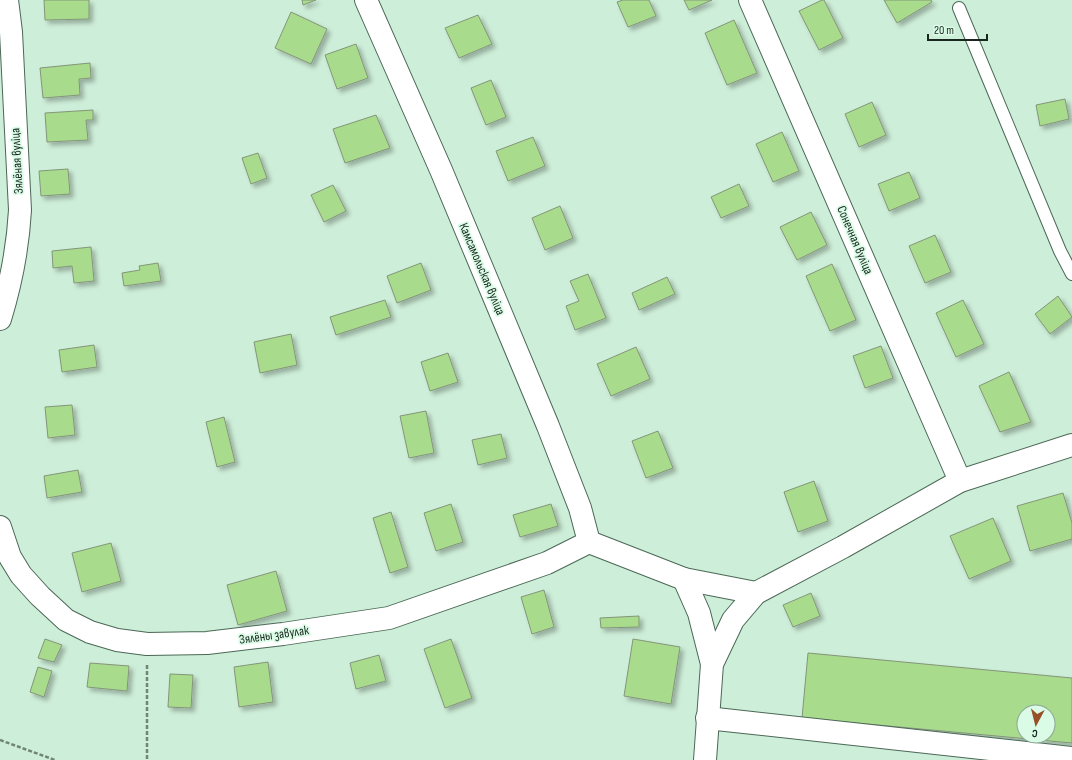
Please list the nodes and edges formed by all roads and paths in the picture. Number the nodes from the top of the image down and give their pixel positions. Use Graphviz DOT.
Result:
graph roads {
  1 [pos="7,0"];
  2 [pos="366,0"];
  3 [pos="750,0"];
  4 [pos="959,8"];
  5 [pos="1072,274"];
  6 [pos="1,311"];
  7 [pos="1072,445"];
  8 [pos="960,481"];
  9 [pos="0,527"];
  10 [pos="589,542"];
  11 [pos="684,579"];
  12 [pos="756,592"];
  13 [pos="147,644"];
  14 [pos="712,664"];
  15 [pos="707,718"];
  16 [pos="0,740"];
  17 [pos="1072,758"];
  18 [pos="55,760"];
  19 [pos="147,760"];
  20 [pos="705,760"];
  1 -- 6 [label="street, Зялёная вуліца"];
  2 -- 10 [label="street, Камсамольская вуліца"];
  3 -- 8 [label="street, Сонечная вуліца"];
  4 -- 5 [label="lane"];
  7 -- 8 [label="street"];
  8 -- 12 [label="street"];
  9 -- 13 [label="street, Зялёны завулак"];
  10 -- 11 [label="street"];
  10 -- 13 [label="street, Зялёны завулак"];
  11 -- 12 [label="street"];
  11 -- 14 [label="street"];
  12 -- 14 [label="street"];
  13 -- 19 [label="path"];
  14 -- 15 [label="street"];
  15 -- 17 [label="street"];
  15 -- 20 [label="street"];
  16 -- 18 [label="path"];
}
